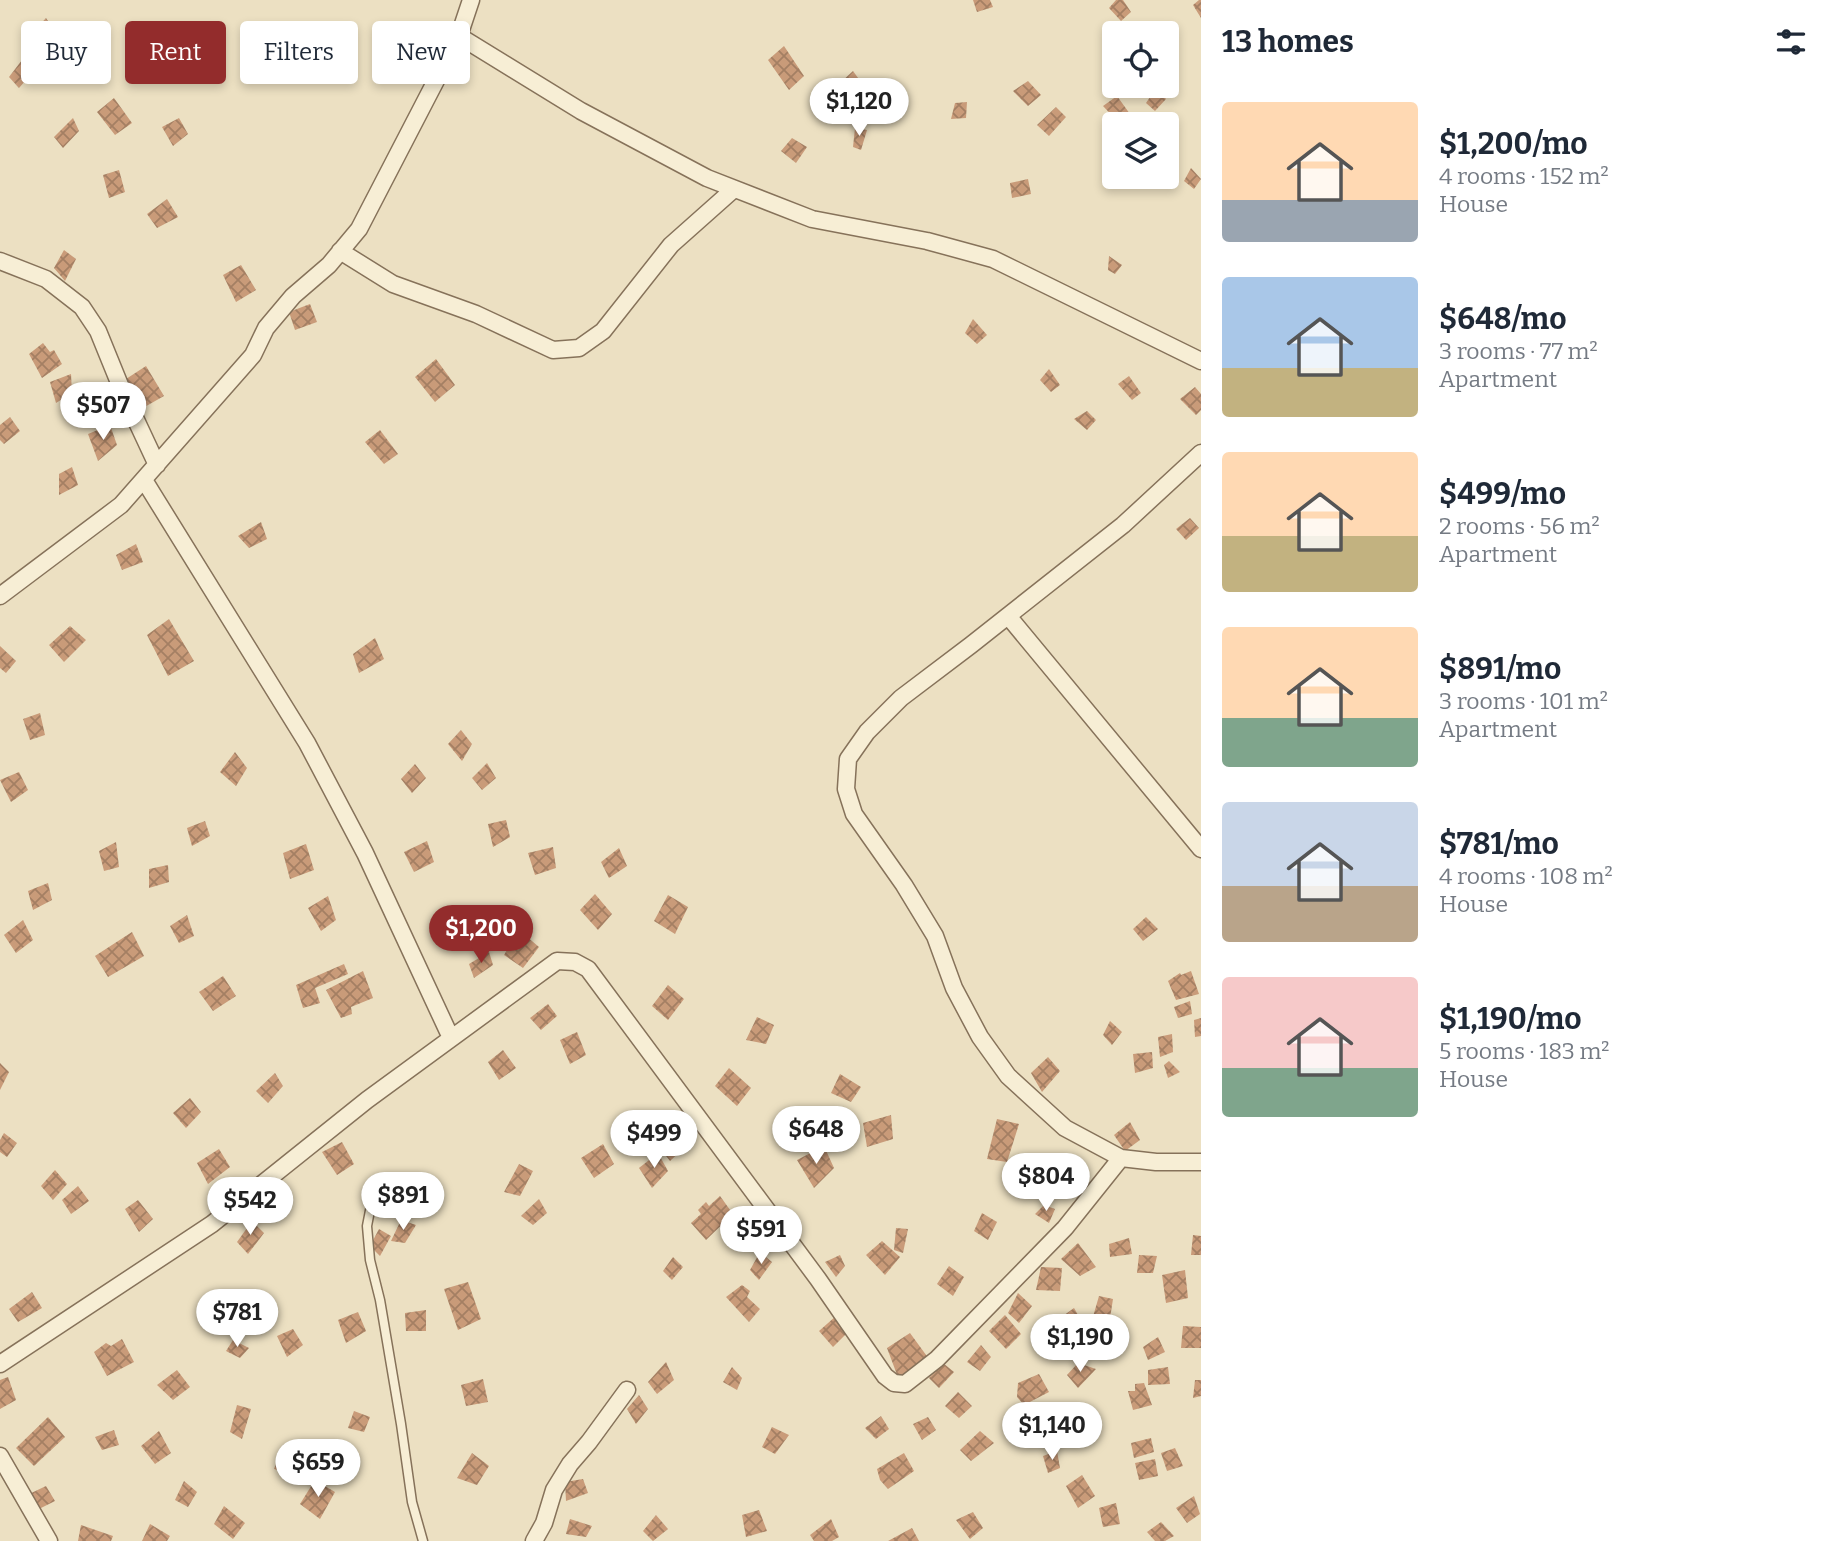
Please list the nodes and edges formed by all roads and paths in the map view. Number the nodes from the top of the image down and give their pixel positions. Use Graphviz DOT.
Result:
graph roads {
  1 [pos="471,0"];
  2 [pos="464,21"];
  3 [pos="470,43"];
  4 [pos="434,84"];
  5 [pos="734,189"];
  6 [pos="340,251"];
  7 [pos="0,261"];
  8 [pos="1201,361"];
  9 [pos="1201,453"];
  10 [pos="157,465"];
  11 [pos="144,480"];
  12 [pos="0,596"];
  13 [pos="1008,616"];
  14 [pos="1201,849"];
  15 [pos="452,1038"];
  16 [pos="1121,1158"];
  17 [pos="1201,1163"];
  18 [pos="374,1190"];
  19 [pos="0,1364"];
  20 [pos="626,1390"];
  21 [pos="0,1456"];
  22 [pos="49,1541"];
  23 [pos="423,1541"];
  24 [pos="534,1541"];
  1 -- 2 [label="street"];
  3 -- 5 [label="street"];
  4 -- 6 [label="street"];
  5 -- 6 [label="street"];
  5 -- 8 [label="street"];
  6 -- 10 [label="street"];
  7 -- 10 [label="street"];
  9 -- 13 [label="street"];
  10 -- 11 [label="street"];
  11 -- 12 [label="street"];
  11 -- 15 [label="street"];
  13 -- 14 [label="street"];
  13 -- 16 [label="street"];
  15 -- 16 [label="street"];
  15 -- 19 [label="street"];
  16 -- 17 [label="street"];
  18 -- 23 [label="lane"];
  20 -- 24 [label="street"];
  21 -- 22 [label="street"];
}
